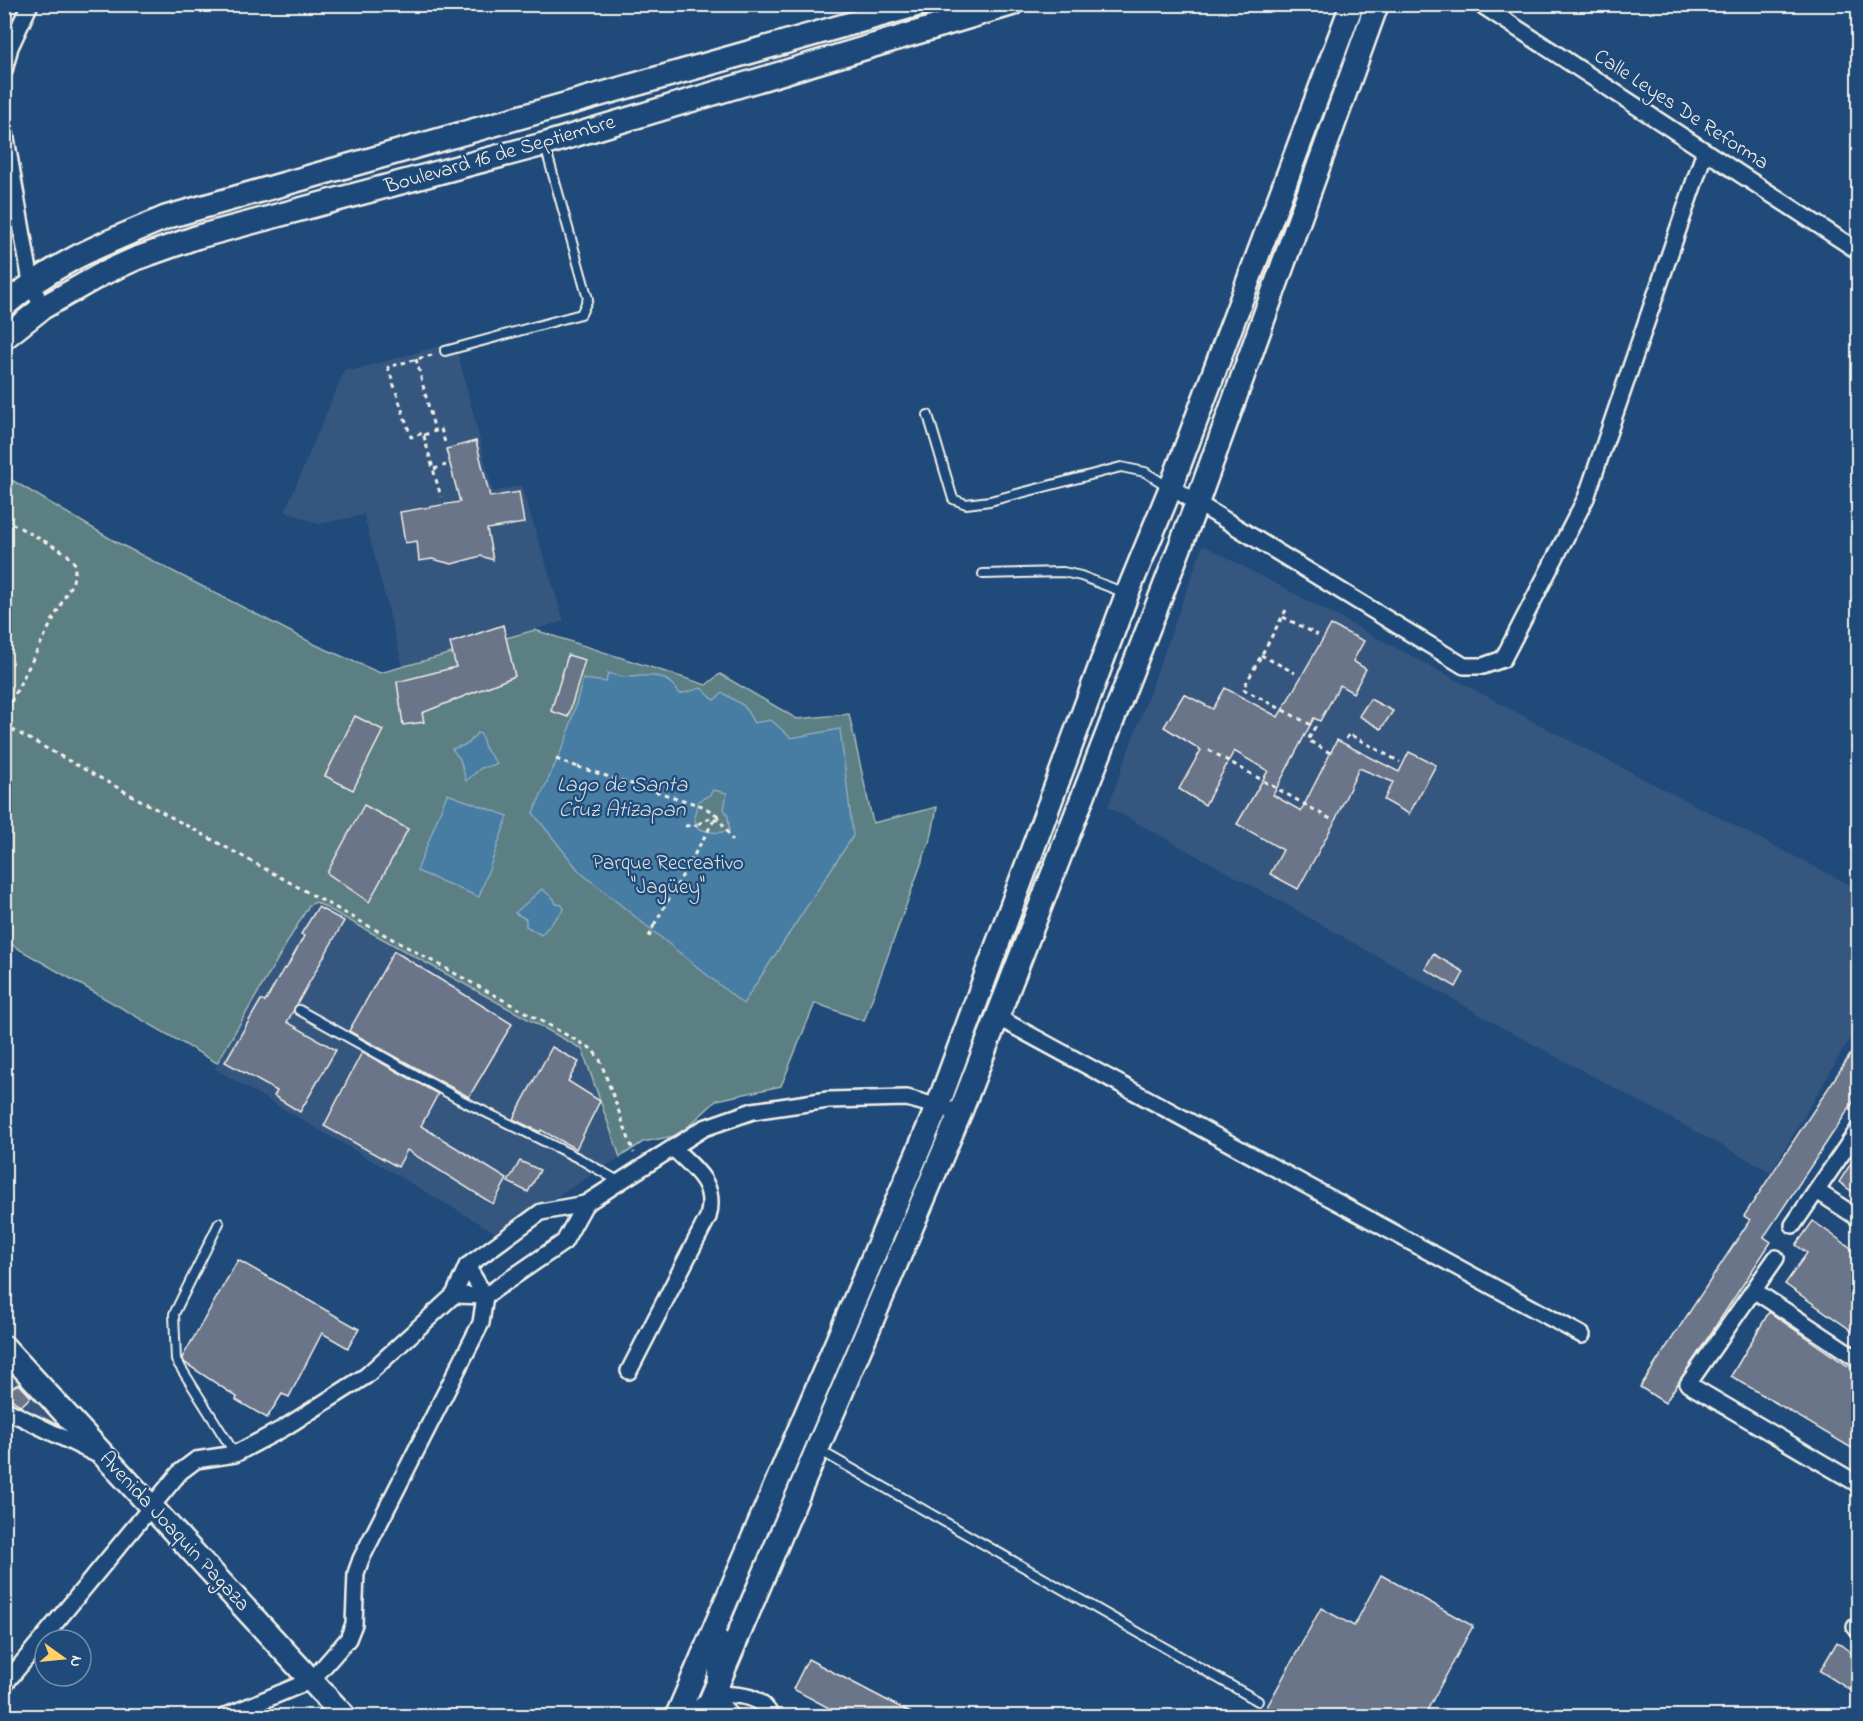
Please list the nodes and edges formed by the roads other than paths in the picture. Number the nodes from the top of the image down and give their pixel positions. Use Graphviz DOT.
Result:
graph roads {
  1 [pos="30,4"];
  2 [pos="920,4"];
  3 [pos="1012,4"];
  4 [pos="1352,4"];
  5 [pos="1377,4"];
  6 [pos="1480,4"];
  7 [pos="772,46"];
  8 [pos="4,71"];
  9 [pos="780,73"];
  10 [pos="4,127"];
  11 [pos="545,144"];
  12 [pos="1705,151"];
  13 [pos="1858,251"];
  14 [pos="32,282"];
  15 [pos="4,306"];
  16 [pos="42,308"];
  17 [pos="4,338"];
  18 [pos="446,351"];
  19 [pos="928,415"];
  20 [pos="1171,488"];
  21 [pos="1197,503"];
  22 [pos="983,574"];
  23 [pos="1127,594"];
  24 [pos="299,1010"];
  25 [pos="997,1017"];
  26 [pos="938,1105"];
  27 [pos="960,1113"];
  28 [pos="1858,1130"];
  29 [pos="674,1148"];
  30 [pos="620,1182"];
  31 [pos="1816,1191"];
  32 [pos="585,1204"];
  33 [pos="1858,1218"];
  34 [pos="219,1223"];
  35 [pos="1793,1225"];
  36 [pos="1776,1258"];
  37 [pos="467,1266"];
  38 [pos="1755,1291"];
  39 [pos="454,1295"];
  40 [pos="485,1296"];
  41 [pos="1582,1335"];
  42 [pos="4,1347"];
  43 [pos="1858,1359"];
  44 [pos="629,1371"];
  45 [pos="4,1409"];
  46 [pos="818,1449"];
  47 [pos="235,1454"];
  48 [pos="102,1457"];
  49 [pos="1858,1484"];
  50 [pos="152,1506"];
  51 [pos="723,1613"];
  52 [pos="312,1680"];
  53 [pos="4,1685"];
  54 [pos="714,1694"];
  55 [pos="1258,1701"];
  56 [pos="226,1716"];
  57 [pos="344,1716"];
  58 [pos="677,1716"];
  59 [pos="690,1716"];
  60 [pos="704,1716"];
  61 [pos="730,1716"];
  62 [pos="771,1716"];
  1 -- 8 [label="street"];
  2 -- 7 [label="main road, Boulevard 16 de Septiembre"];
  3 -- 9 [label="main road, Boulevard 16 de Septiembre"];
  4 -- 20 [label="main road"];
  5 -- 21 [label="main road"];
  6 -- 12 [label="street, Calle Leyes De Reforma"];
  7 -- 9 [label="main road"];
  7 -- 14 [label="main road, Boulevard 16 de Septiembre"];
  9 -- 11 [label="main road, Boulevard 16 de Septiembre"];
  10 -- 14 [label="street"];
  11 -- 16 [label="main road, Boulevard 16 de Septiembre"];
  11 -- 18 [label="lane"];
  12 -- 13 [label="street, Calle Leyes De Reforma"];
  12 -- 21 [label="street"];
  14 -- 15 [label="main road, Boulevard 16 de Septiembre"];
  14 -- 16 [label="street"];
  16 -- 17 [label="main road, Boulevard 16 de Septiembre"];
  19 -- 20 [label="lane"];
  20 -- 21 [label="street"];
  20 -- 23 [label="main road"];
  21 -- 25 [label="main road"];
  22 -- 23 [label="lane"];
  23 -- 26 [label="main road"];
  24 -- 30 [label="lane"];
  25 -- 27 [label="main road"];
  25 -- 41 [label="street"];
  26 -- 27 [label="street"];
  26 -- 29 [label="street"];
  26 -- 51 [label="main road"];
  27 -- 46 [label="main road"];
  28 -- 31 [label="street"];
  29 -- 30 [label="street"];
  29 -- 44 [label="street"];
  30 -- 32 [label="street"];
  31 -- 33 [label="street"];
  31 -- 35 [label="street"];
  32 -- 37 [label="street"];
  32 -- 40 [label="street"];
  34 -- 47 [label="lane"];
  36 -- 38 [label="street"];
  37 -- 39 [label="street"];
  37 -- 40 [label="street"];
  38 -- 43 [label="street"];
  38 -- 49 [label="street"];
  39 -- 40 [label="street"];
  39 -- 47 [label="street"];
  40 -- 52 [label="street"];
  42 -- 48 [label="main road, Avenida Joaquin Pagaza"];
  45 -- 48 [label="street"];
  46 -- 54 [label="main road"];
  46 -- 55 [label="lane"];
  47 -- 50 [label="street"];
  48 -- 50 [label="main road, Avenida Joaquin Pagaza"];
  50 -- 52 [label="main road, Avenida Joaquin Pagaza"];
  50 -- 53 [label="street"];
  51 -- 54 [label="street"];
  51 -- 58 [label="main road"];
  52 -- 56 [label="street"];
  52 -- 57 [label="main road, Avenida Joaquin Pagaza"];
  54 -- 59 [label="street"];
  54 -- 60 [label="main road"];
  54 -- 61 [label="street"];
  54 -- 62 [label="street"];
}
